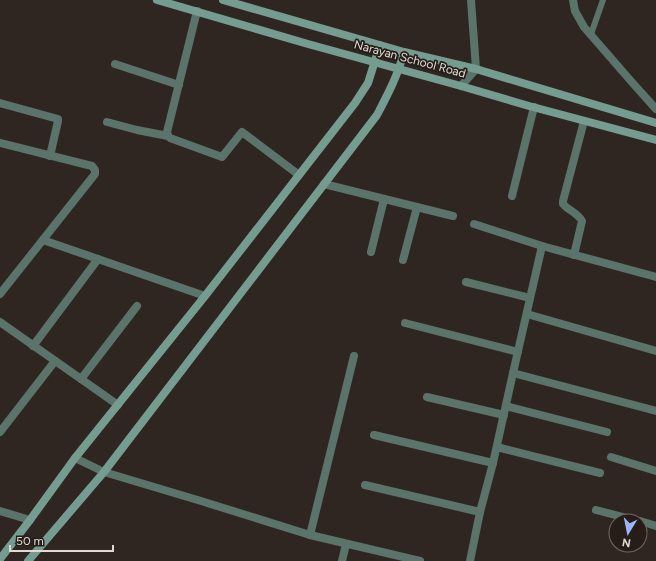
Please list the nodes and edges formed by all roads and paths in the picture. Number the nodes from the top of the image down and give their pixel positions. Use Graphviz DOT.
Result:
graph roads {
  1 [pos="157,0"];
  2 [pos="222,0"];
  3 [pos="470,0"];
  4 [pos="573,0"];
  5 [pos="603,0"];
  6 [pos="237,2"];
  7 [pos="197,11"];
  8 [pos="591,34"];
  9 [pos="380,46"];
  10 [pos="404,52"];
  11 [pos="375,62"];
  12 [pos="115,64"];
  13 [pos="399,69"];
  14 [pos="476,69"];
  15 [pos="179,85"];
  16 [pos="461,86"];
  17 [pos="0,103"];
  18 [pos="534,107"];
  19 [pos="656,109"];
  20 [pos="584,121"];
  21 [pos="107,122"];
  22 [pos="656,123"];
  23 [pos="168,136"];
  24 [pos="656,140"];
  25 [pos="0,143"];
  26 [pos="50,156"];
  27 [pos="299,175"];
  28 [pos="324,184"];
  29 [pos="512,196"];
  30 [pos="384,199"];
  31 [pos="417,207"];
  32 [pos="453,216"];
  33 [pos="474,224"];
  34 [pos="43,240"];
  35 [pos="542,246"];
  36 [pos="371,252"];
  37 [pos="574,255"];
  38 [pos="98,259"];
  39 [pos="403,260"];
  40 [pos="656,277"];
  41 [pos="466,282"];
  42 [pos="0,294"];
  43 [pos="205,296"];
  44 [pos="530,298"];
  45 [pos="137,306"];
  46 [pos="527,314"];
  47 [pos="0,322"];
  48 [pos="405,323"];
  49 [pos="33,346"];
  50 [pos="656,351"];
  51 [pos="518,352"];
  52 [pos="354,356"];
  53 [pos="55,361"];
  54 [pos="513,373"];
  55 [pos="81,380"];
  56 [pos="427,397"];
  57 [pos="118,405"];
  58 [pos="506,406"];
  59 [pos="656,411"];
  60 [pos="504,415"];
  61 [pos="0,432"];
  62 [pos="607,432"];
  63 [pos="374,435"];
  64 [pos="497,447"];
  65 [pos="611,457"];
  66 [pos="75,458"];
  67 [pos="493,463"];
  68 [pos="656,471"];
  69 [pos="104,472"];
  70 [pos="600,473"];
  71 [pos="365,485"];
  72 [pos="596,510"];
  73 [pos="0,511"];
  74 [pos="480,512"];
  75 [pos="608,513"];
  76 [pos="30,520"];
  77 [pos="310,536"];
  78 [pos="346,544"];
  79 [pos="0,558"];
  80 [pos="28,561"];
  81 [pos="342,561"];
  82 [pos="420,561"];
  83 [pos="470,561"];
  1 -- 7 [label="street, Narayan School Road"];
  2 -- 6 [label="street"];
  3 -- 14 [label="street"];
  4 -- 8 [label="street"];
  5 -- 8 [label="lane"];
  6 -- 9 [label="street"];
  7 -- 11 [label="street, Narayan School Road"];
  7 -- 15 [label="street"];
  8 -- 19 [label="street"];
  9 -- 10 [label="street"];
  9 -- 11 [label="street"];
  10 -- 13 [label="street"];
  10 -- 14 [label="street"];
  11 -- 13 [label="street, Narayan School Road"];
  11 -- 27 [label="street"];
  12 -- 15 [label="street"];
  13 -- 16 [label="street, Narayan School Road"];
  13 -- 28 [label="street"];
  14 -- 16 [label="street"];
  14 -- 22 [label="street"];
  15 -- 23 [label="street"];
  16 -- 18 [label="street, Narayan School Road"];
  17 -- 26 [label="street"];
  18 -- 20 [label="street, Narayan School Road"];
  18 -- 29 [label="street"];
  20 -- 24 [label="street, Narayan School Road"];
  20 -- 37 [label="street"];
  21 -- 23 [label="street"];
  23 -- 27 [label="street"];
  25 -- 26 [label="street"];
  26 -- 34 [label="street"];
  27 -- 43 [label="street"];
  28 -- 30 [label="street"];
  28 -- 69 [label="street"];
  30 -- 31 [label="street"];
  30 -- 36 [label="street"];
  31 -- 32 [label="street"];
  31 -- 39 [label="street"];
  33 -- 35 [label="street"];
  34 -- 38 [label="street"];
  34 -- 42 [label="street"];
  35 -- 37 [label="street"];
  35 -- 44 [label="street"];
  37 -- 40 [label="street"];
  38 -- 43 [label="street"];
  38 -- 49 [label="street"];
  41 -- 44 [label="street"];
  43 -- 57 [label="street"];
  44 -- 46 [label="street"];
  45 -- 55 [label="street"];
  46 -- 50 [label="street"];
  46 -- 51 [label="street"];
  47 -- 49 [label="street"];
  48 -- 51 [label="street"];
  49 -- 53 [label="street"];
  51 -- 54 [label="street"];
  52 -- 77 [label="street"];
  53 -- 55 [label="street"];
  53 -- 61 [label="street"];
  54 -- 58 [label="street"];
  54 -- 59 [label="street"];
  55 -- 57 [label="street"];
  56 -- 60 [label="street"];
  57 -- 66 [label="street"];
  58 -- 60 [label="street"];
  58 -- 62 [label="street"];
  60 -- 64 [label="street"];
  63 -- 67 [label="street"];
  64 -- 67 [label="street"];
  64 -- 70 [label="street"];
  65 -- 68 [label="street"];
  66 -- 69 [label="street"];
  66 -- 76 [label="street"];
  67 -- 74 [label="street"];
  69 -- 77 [label="street"];
  69 -- 80 [label="street"];
  71 -- 74 [label="street"];
  72 -- 75 [label="street"];
  73 -- 76 [label="street"];
  74 -- 83 [label="street"];
  76 -- 79 [label="street"];
  77 -- 78 [label="street"];
  78 -- 81 [label="street"];
  78 -- 82 [label="street"];
}
